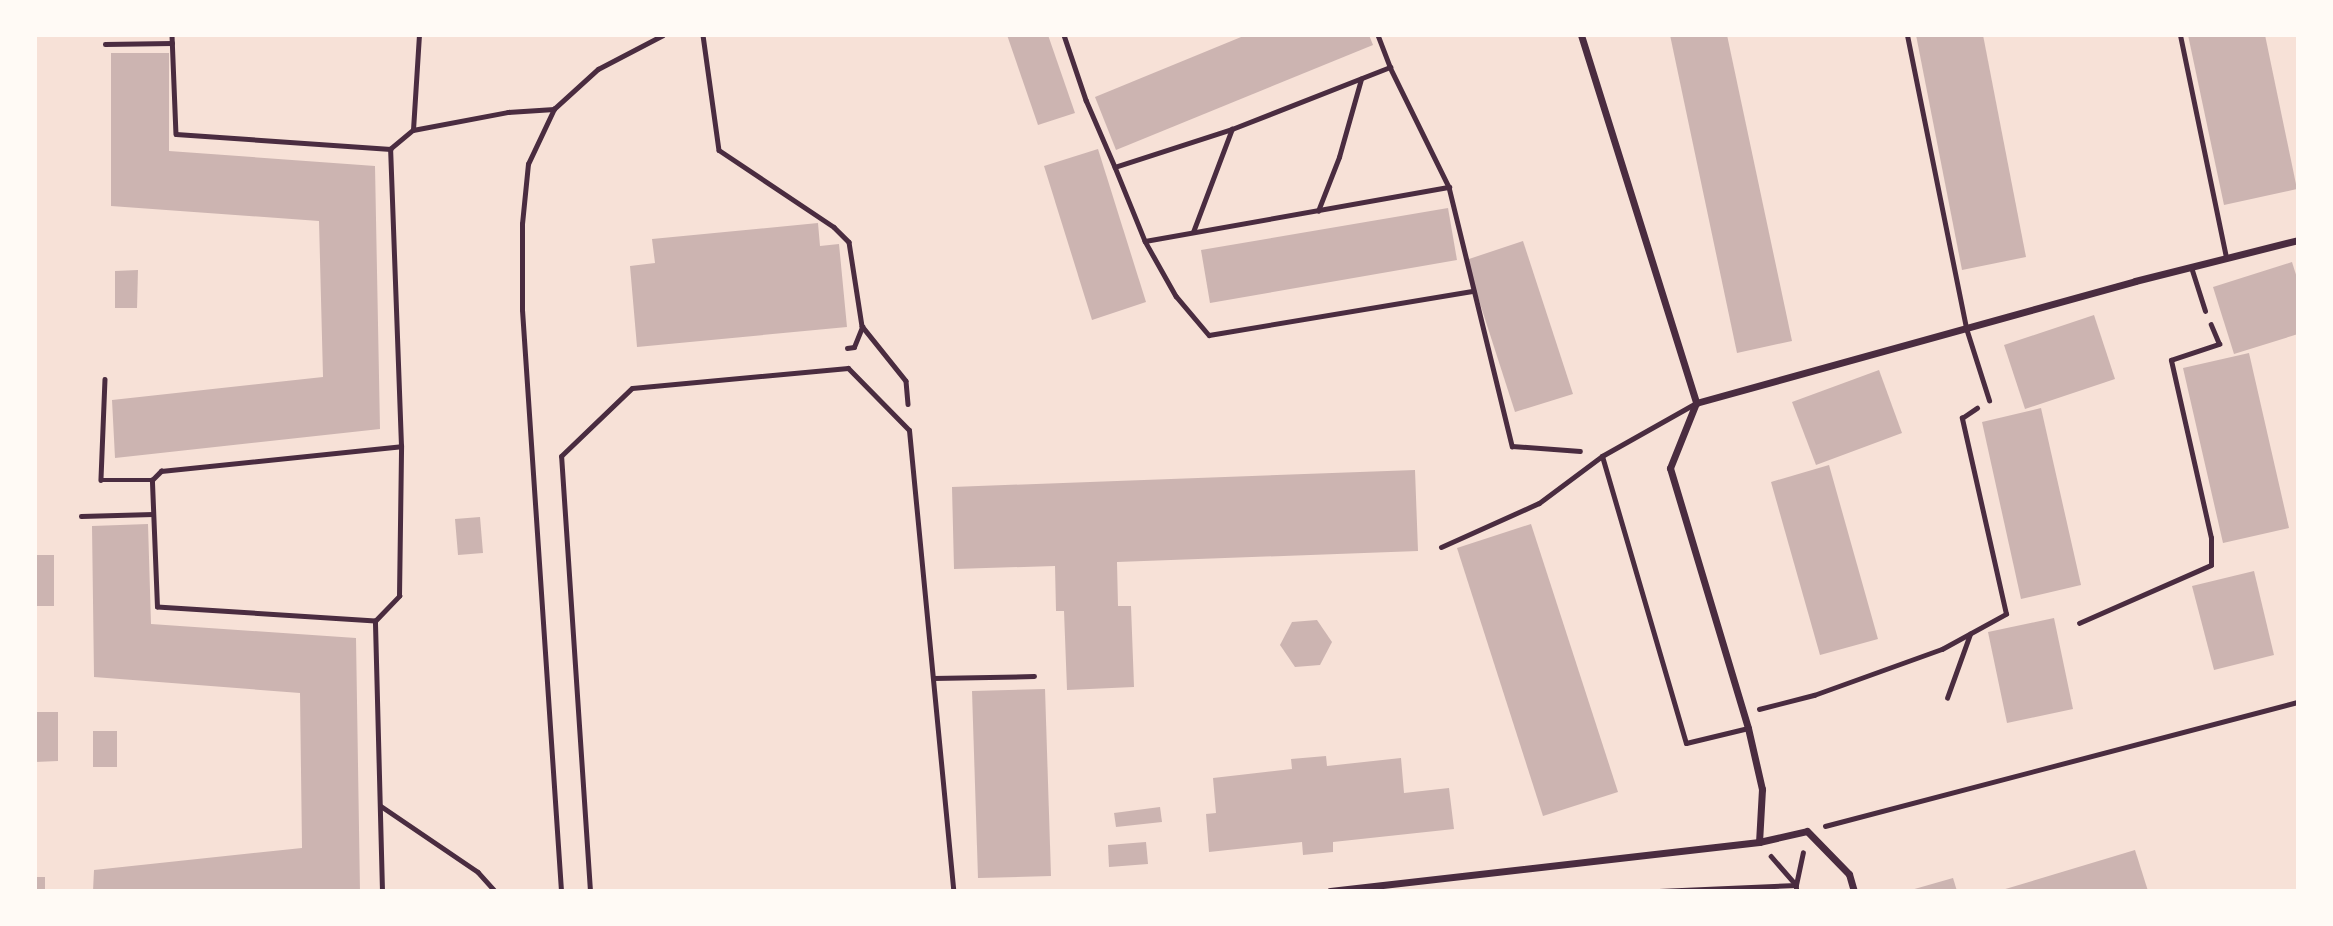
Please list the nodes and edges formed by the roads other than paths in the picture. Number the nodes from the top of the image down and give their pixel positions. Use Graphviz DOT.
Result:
graph roads {
  1 [pos="1581,35"];
  2 [pos="1907,35"];
  3 [pos="2180,35"];
  4 [pos="2298,240"];
  5 [pos="2226,258"];
  6 [pos="2191,267"];
  7 [pos="2206,311"];
  8 [pos="1966,328"];
  9 [pos="1989,400"];
  10 [pos="1696,403"];
  11 [pos="1602,456"];
  12 [pos="1440,548"];
  13 [pos="1034,676"];
  14 [pos="933,678"];
  15 [pos="1748,728"];
  16 [pos="1759,842"];
  17 [pos="590,891"];
  18 [pos="953,891"];
  19 [pos="1330,891"];
  20 [pos="1854,891"];
  1 -- 10 [label="street"];
  2 -- 8 [label="lane"];
  3 -- 5 [label="lane"];
  4 -- 5 [label="street"];
  5 -- 6 [label="street"];
  6 -- 7 [label="lane"];
  6 -- 8 [label="street"];
  8 -- 9 [label="lane"];
  8 -- 10 [label="street"];
  10 -- 11 [label="lane"];
  10 -- 15 [label="street"];
  11 -- 12 [label="lane"];
  11 -- 15 [label="lane"];
  13 -- 14 [label="lane"];
  14 -- 17 [label="lane"];
  14 -- 18 [label="lane"];
  15 -- 16 [label="street"];
  16 -- 19 [label="street"];
  16 -- 20 [label="street"];
}
